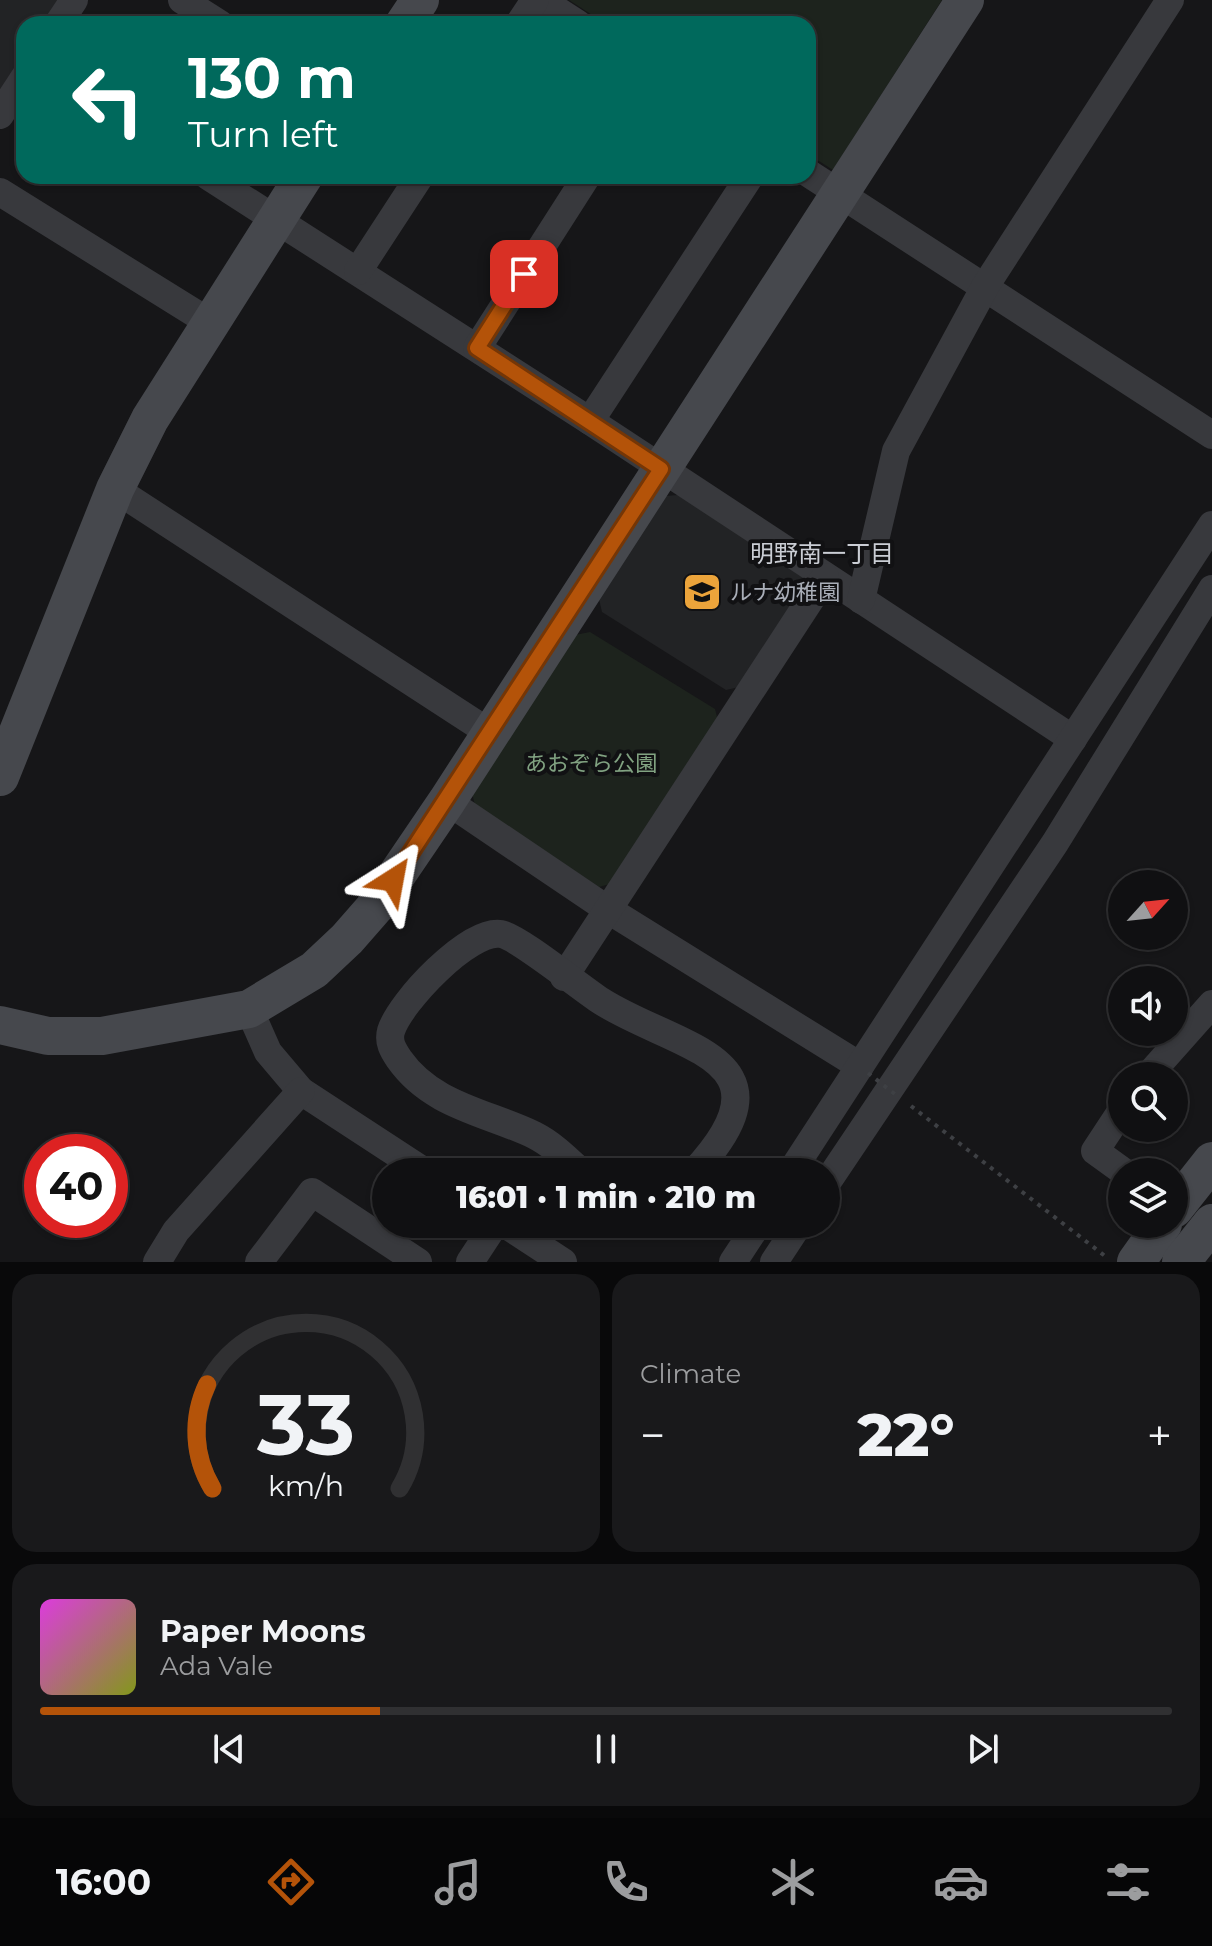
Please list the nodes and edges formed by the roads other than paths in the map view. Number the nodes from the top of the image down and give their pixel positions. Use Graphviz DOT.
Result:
graph roads {
  1 [pos="182,0"];
  2 [pos="541,0"];
  3 [pos="965,0"];
  4 [pos="1170,0"];
  5 [pos="207,16"];
  6 [pos="566,16"];
  7 [pos="16,90"];
  8 [pos="0,115"];
  9 [pos="816,178"];
  10 [pos="221,184"];
  11 [pos="299,184"];
  12 [pos="415,184"];
  13 [pos="582,184"];
  14 [pos="745,184"];
  15 [pos="0,192"];
  16 [pos="840,194"];
  17 [pos="276,219"];
  18 [pos="358,271"];
  19 [pos="986,285"];
  20 [pos="209,322"];
  21 [pos="477,348"];
  22 [pos="590,421"];
  23 [pos="1212,435"];
  24 [pos="661,469"];
  25 [pos="115,489"];
  26 [pos="1212,525"];
  27 [pos="825,577"];
  28 [pos="1212,589"];
  29 [pos="861,600"];
  30 [pos="490,733"];
  31 [pos="1073,739"];
  32 [pos="0,777"];
  33 [pos="447,801"];
  34 [pos="607,909"];
  35 [pos="564,977"];
  36 [pos="1212,1004"];
  37 [pos="249,1009"];
  38 [pos="0,1025"];
  39 [pos="1160,1062"];
  40 [pos="864,1070"];
  41 [pos="301,1091"];
  42 [pos="1108,1131"];
  43 [pos="404,1158"];
  44 [pos="564,1158"];
  45 [pos="707,1158"];
  46 [pos="801,1158"];
  47 [pos="1108,1160"];
  48 [pos="1212,1161"];
  49 [pos="840,1163"];
  50 [pos="1188,1191"];
  51 [pos="1212,1223"];
  52 [pos="486,1238"];
  53 [pos="526,1238"];
  54 [pos="749,1238"];
  55 [pos="790,1238"];
  56 [pos="1146,1238"];
  57 [pos="1120,1259"];
  58 [pos="159,1261"];
  59 [pos="259,1262"];
  60 [pos="416,1262"];
  61 [pos="470,1262"];
  62 [pos="563,1262"];
  63 [pos="733,1262"];
  64 [pos="774,1262"];
  65 [pos="1181,1262"];
  1 -- 5 [label="street"];
  2 -- 6 [label="street"];
  3 -- 16 [label="street"];
  4 -- 19 [label="street"];
  7 -- 8 [label="street"];
  9 -- 16 [label="street"];
  10 -- 17 [label="street"];
  11 -- 17 [label="street"];
  12 -- 18 [label="street"];
  13 -- 21 [label="street"];
  14 -- 22 [label="street"];
  15 -- 20 [label="street"];
  16 -- 19 [label="street"];
  16 -- 24 [label="street"];
  17 -- 18 [label="street"];
  17 -- 20 [label="street"];
  18 -- 21 [label="street"];
  19 -- 23 [label="street"];
  19 -- 29 [label="street"];
  20 -- 25 [label="street"];
  21 -- 22 [label="street"];
  22 -- 24 [label="street"];
  24 -- 27 [label="street"];
  24 -- 30 [label="street"];
  25 -- 30 [label="street"];
  25 -- 32 [label="street"];
  26 -- 31 [label="street"];
  27 -- 29 [label="street"];
  27 -- 34 [label="street"];
  28 -- 49 [label="street"];
  29 -- 31 [label="street"];
  30 -- 33 [label="street"];
  31 -- 40 [label="street"];
  33 -- 34 [label="street"];
  33 -- 37 [label="street"];
  34 -- 35 [label="street"];
  34 -- 40 [label="street"];
  35 -- 44 [label="street"];
  35 -- 45 [label="street"];
  36 -- 39 [label="street"];
  37 -- 38 [label="street"];
  37 -- 41 [label="street"];
  40 -- 46 [label="street"];
  41 -- 43 [label="street"];
  41 -- 58 [label="street"];
  42 -- 47 [label="street"];
  48 -- 50 [label="street"];
  51 -- 65 [label="street"];
  52 -- 61 [label="street"];
  53 -- 62 [label="street"];
  54 -- 63 [label="street"];
  55 -- 64 [label="street"];
  56 -- 57 [label="street"];
  59 -- 60 [label="street"];
}
